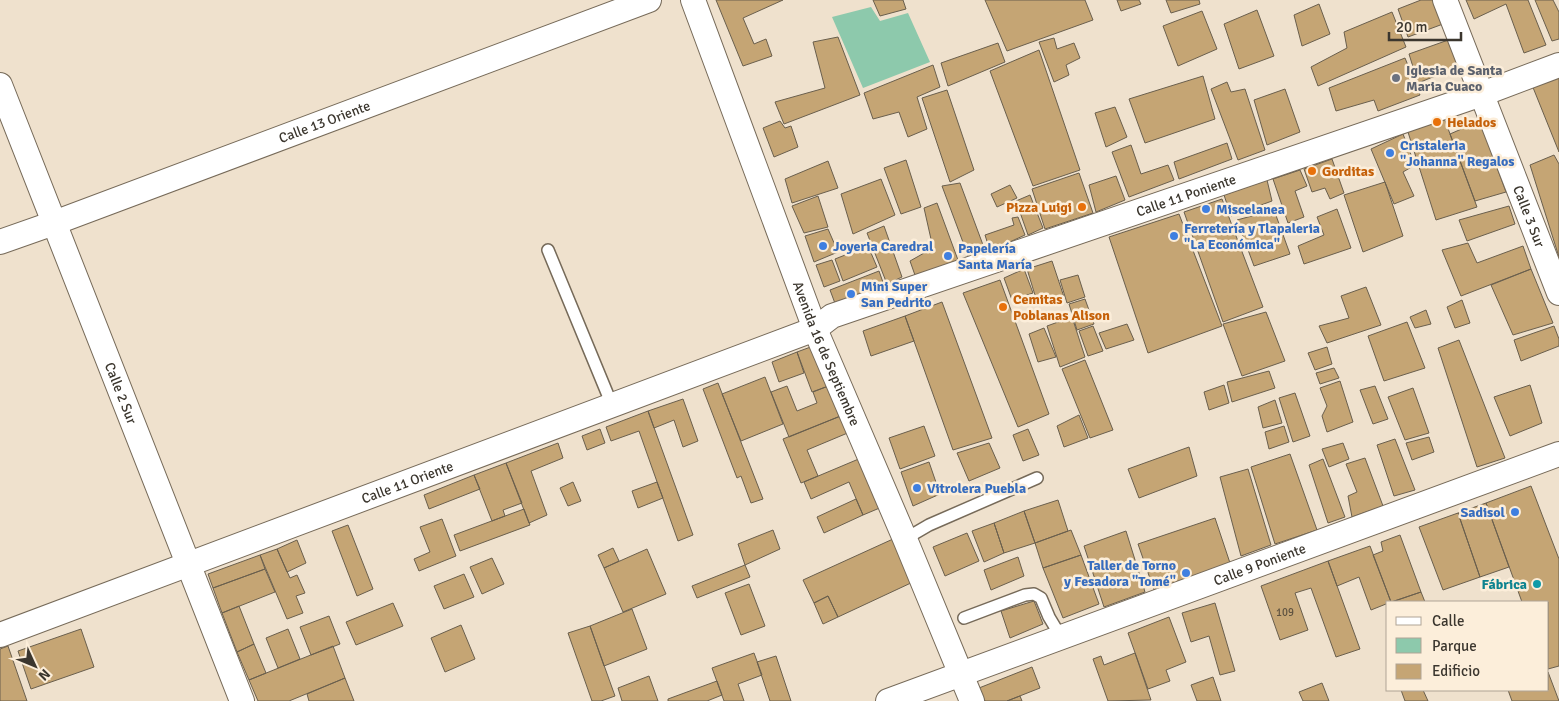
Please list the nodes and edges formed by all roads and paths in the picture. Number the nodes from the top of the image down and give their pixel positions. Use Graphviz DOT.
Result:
graph roads {
  1 [pos="649,0"];
  2 [pos="693,0"];
  3 [pos="1446,0"];
  4 [pos="1559,64"];
  5 [pos="0,85"];
  6 [pos="1482,94"];
  7 [pos="54,223"];
  8 [pos="0,242"];
  9 [pos="548,250"];
  10 [pos="1559,293"];
  11 [pos="815,330"];
  12 [pos="612,405"];
  13 [pos="1559,454"];
  14 [pos="1037,478"];
  15 [pos="905,539"];
  16 [pos="188,564"];
  17 [pos="964,618"];
  18 [pos="0,635"];
  19 [pos="1061,637"];
  20 [pos="961,674"];
  21 [pos="242,701"];
  22 [pos="888,701"];
  23 [pos="972,701"];
  1 -- 7 [label="street, Calle 13 Oriente"];
  2 -- 11 [label="street, Avenida 16 de Septiembre"];
  3 -- 6 [label="street, Calle 3 Sur"];
  4 -- 6 [label="street, Calle 11 Poniente"];
  5 -- 7 [label="street, Calle 2 Sur"];
  6 -- 10 [label="street, Calle 3 Sur"];
  6 -- 11 [label="street, Calle 11 Poniente"];
  7 -- 8 [label="street, Calle 13 Oriente"];
  7 -- 16 [label="street, Calle 2 Sur"];
  9 -- 12 [label="lane"];
  11 -- 12 [label="street, Calle 11 Oriente"];
  11 -- 15 [label="street, Avenida 16 de Septiembre"];
  12 -- 16 [label="street, Calle 11 Oriente"];
  13 -- 19 [label="street, Calle 9 Poniente"];
  14 -- 15 [label="lane"];
  15 -- 20 [label="street, Avenida 16 de Septiembre"];
  16 -- 18 [label="street, Calle 11 Oriente"];
  16 -- 21 [label="street, Calle 2 Sur"];
  17 -- 19 [label="lane"];
  19 -- 20 [label="street, Calle 9 Poniente"];
  20 -- 22 [label="street, Calle 9 Poniente"];
  20 -- 23 [label="street, Avenida 16 de Septiembre"];
}
